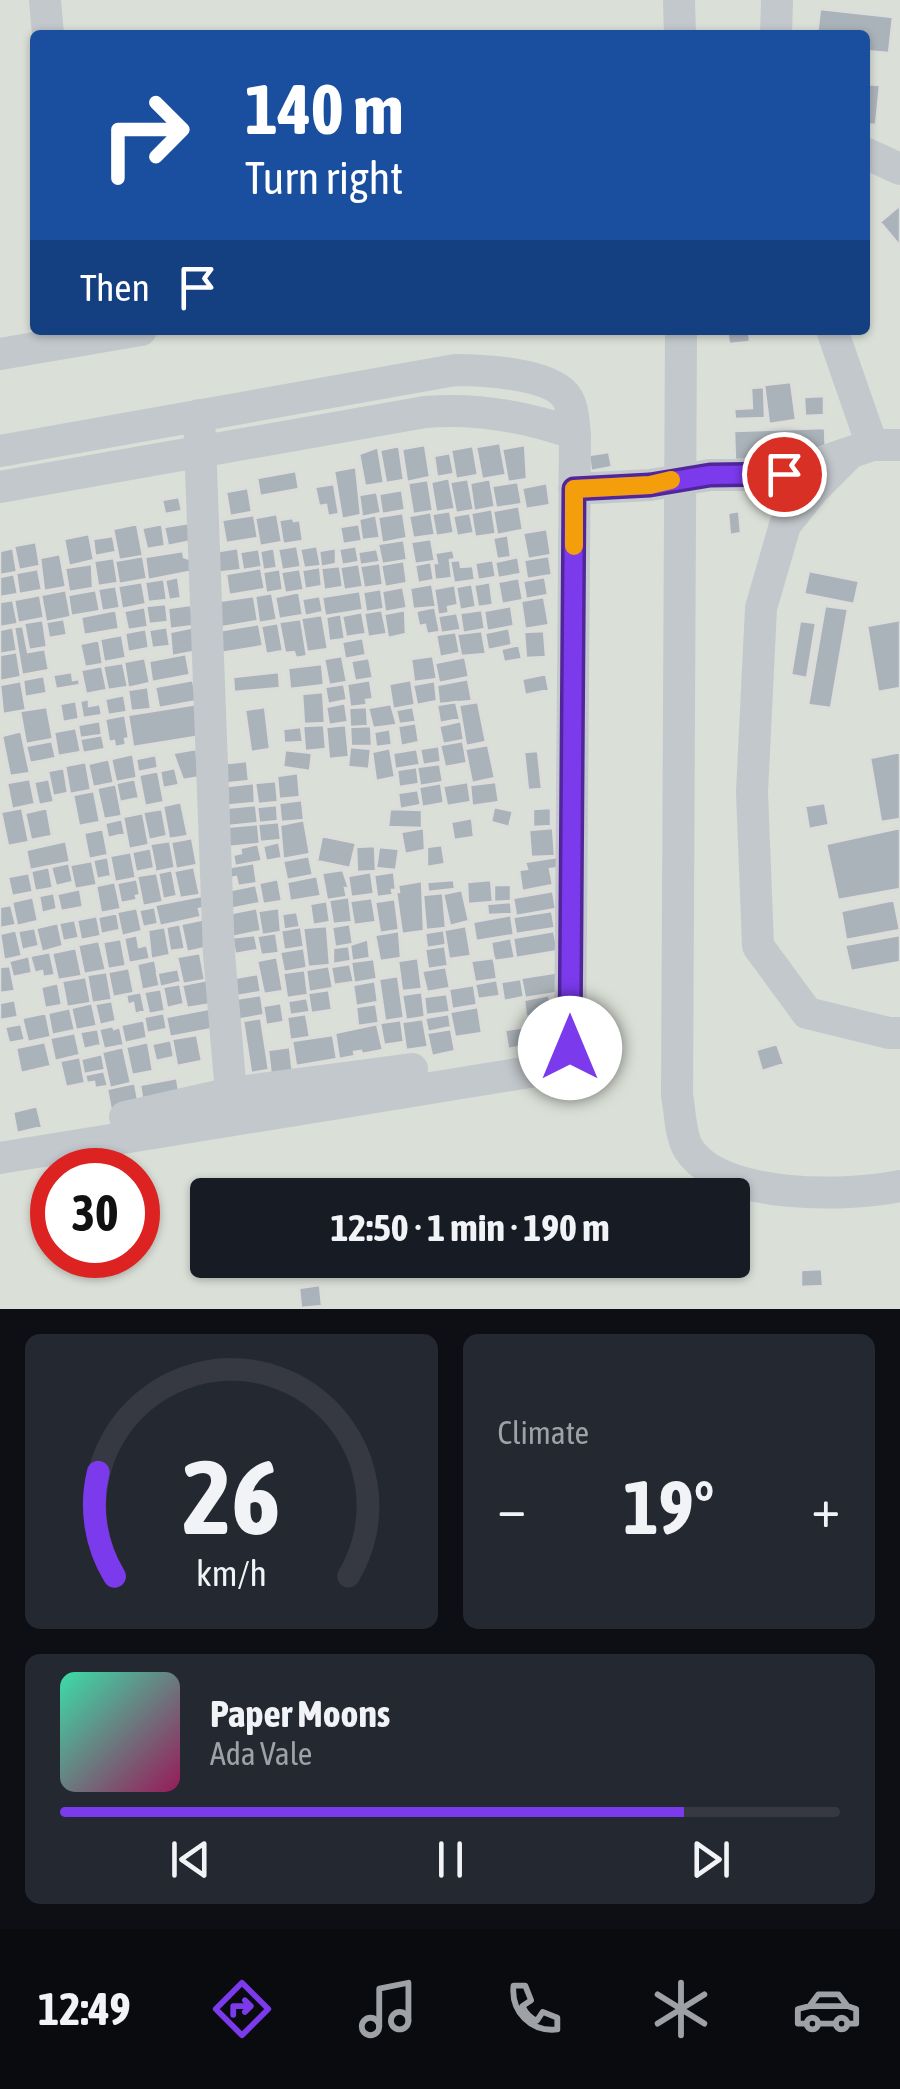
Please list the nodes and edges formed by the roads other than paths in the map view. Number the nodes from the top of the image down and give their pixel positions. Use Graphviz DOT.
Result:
graph roads {
  1 [pos="45,0"];
  2 [pos="680,0"];
  3 [pos="777,0"];
  4 [pos="48,30"];
  5 [pos="680,30"];
  6 [pos="776,30"];
  7 [pos="870,155"];
  8 [pos="900,169"];
  9 [pos="80,335"];
  10 [pos="680,335"];
  11 [pos="834,335"];
  12 [pos="0,354"];
  13 [pos="198,415"];
  14 [pos="575,434"];
  15 [pos="874,448"];
  16 [pos="200,450"];
  17 [pos="0,451"];
  18 [pos="678,478"];
  19 [pos="0,486"];
  20 [pos="574,489"];
  21 [pos="900,1033"];
  22 [pos="570,1048"];
  23 [pos="231,1093"];
  24 [pos="0,1146"];
  25 [pos="0,1158"];
  26 [pos="900,1186"];
  1 -- 4 [label="street"];
  2 -- 5 [label="street"];
  3 -- 6 [label="street"];
  7 -- 8 [label="street"];
  9 -- 12 [label="street"];
  10 -- 18 [label="street"];
  11 -- 15 [label="street"];
  13 -- 14 [label="street"];
  13 -- 16 [label="street"];
  13 -- 17 [label="street"];
  14 -- 16 [label="street"];
  14 -- 20 [label="street"];
  15 -- 18 [label="street"];
  15 -- 21 [label="street"];
  16 -- 19 [label="street"];
  16 -- 23 [label="street"];
  18 -- 20 [label="street"];
  18 -- 26 [label="street"];
  20 -- 22 [label="street"];
  22 -- 23 [label="street"];
  22 -- 25 [label="street"];
  23 -- 24 [label="street"];
}
